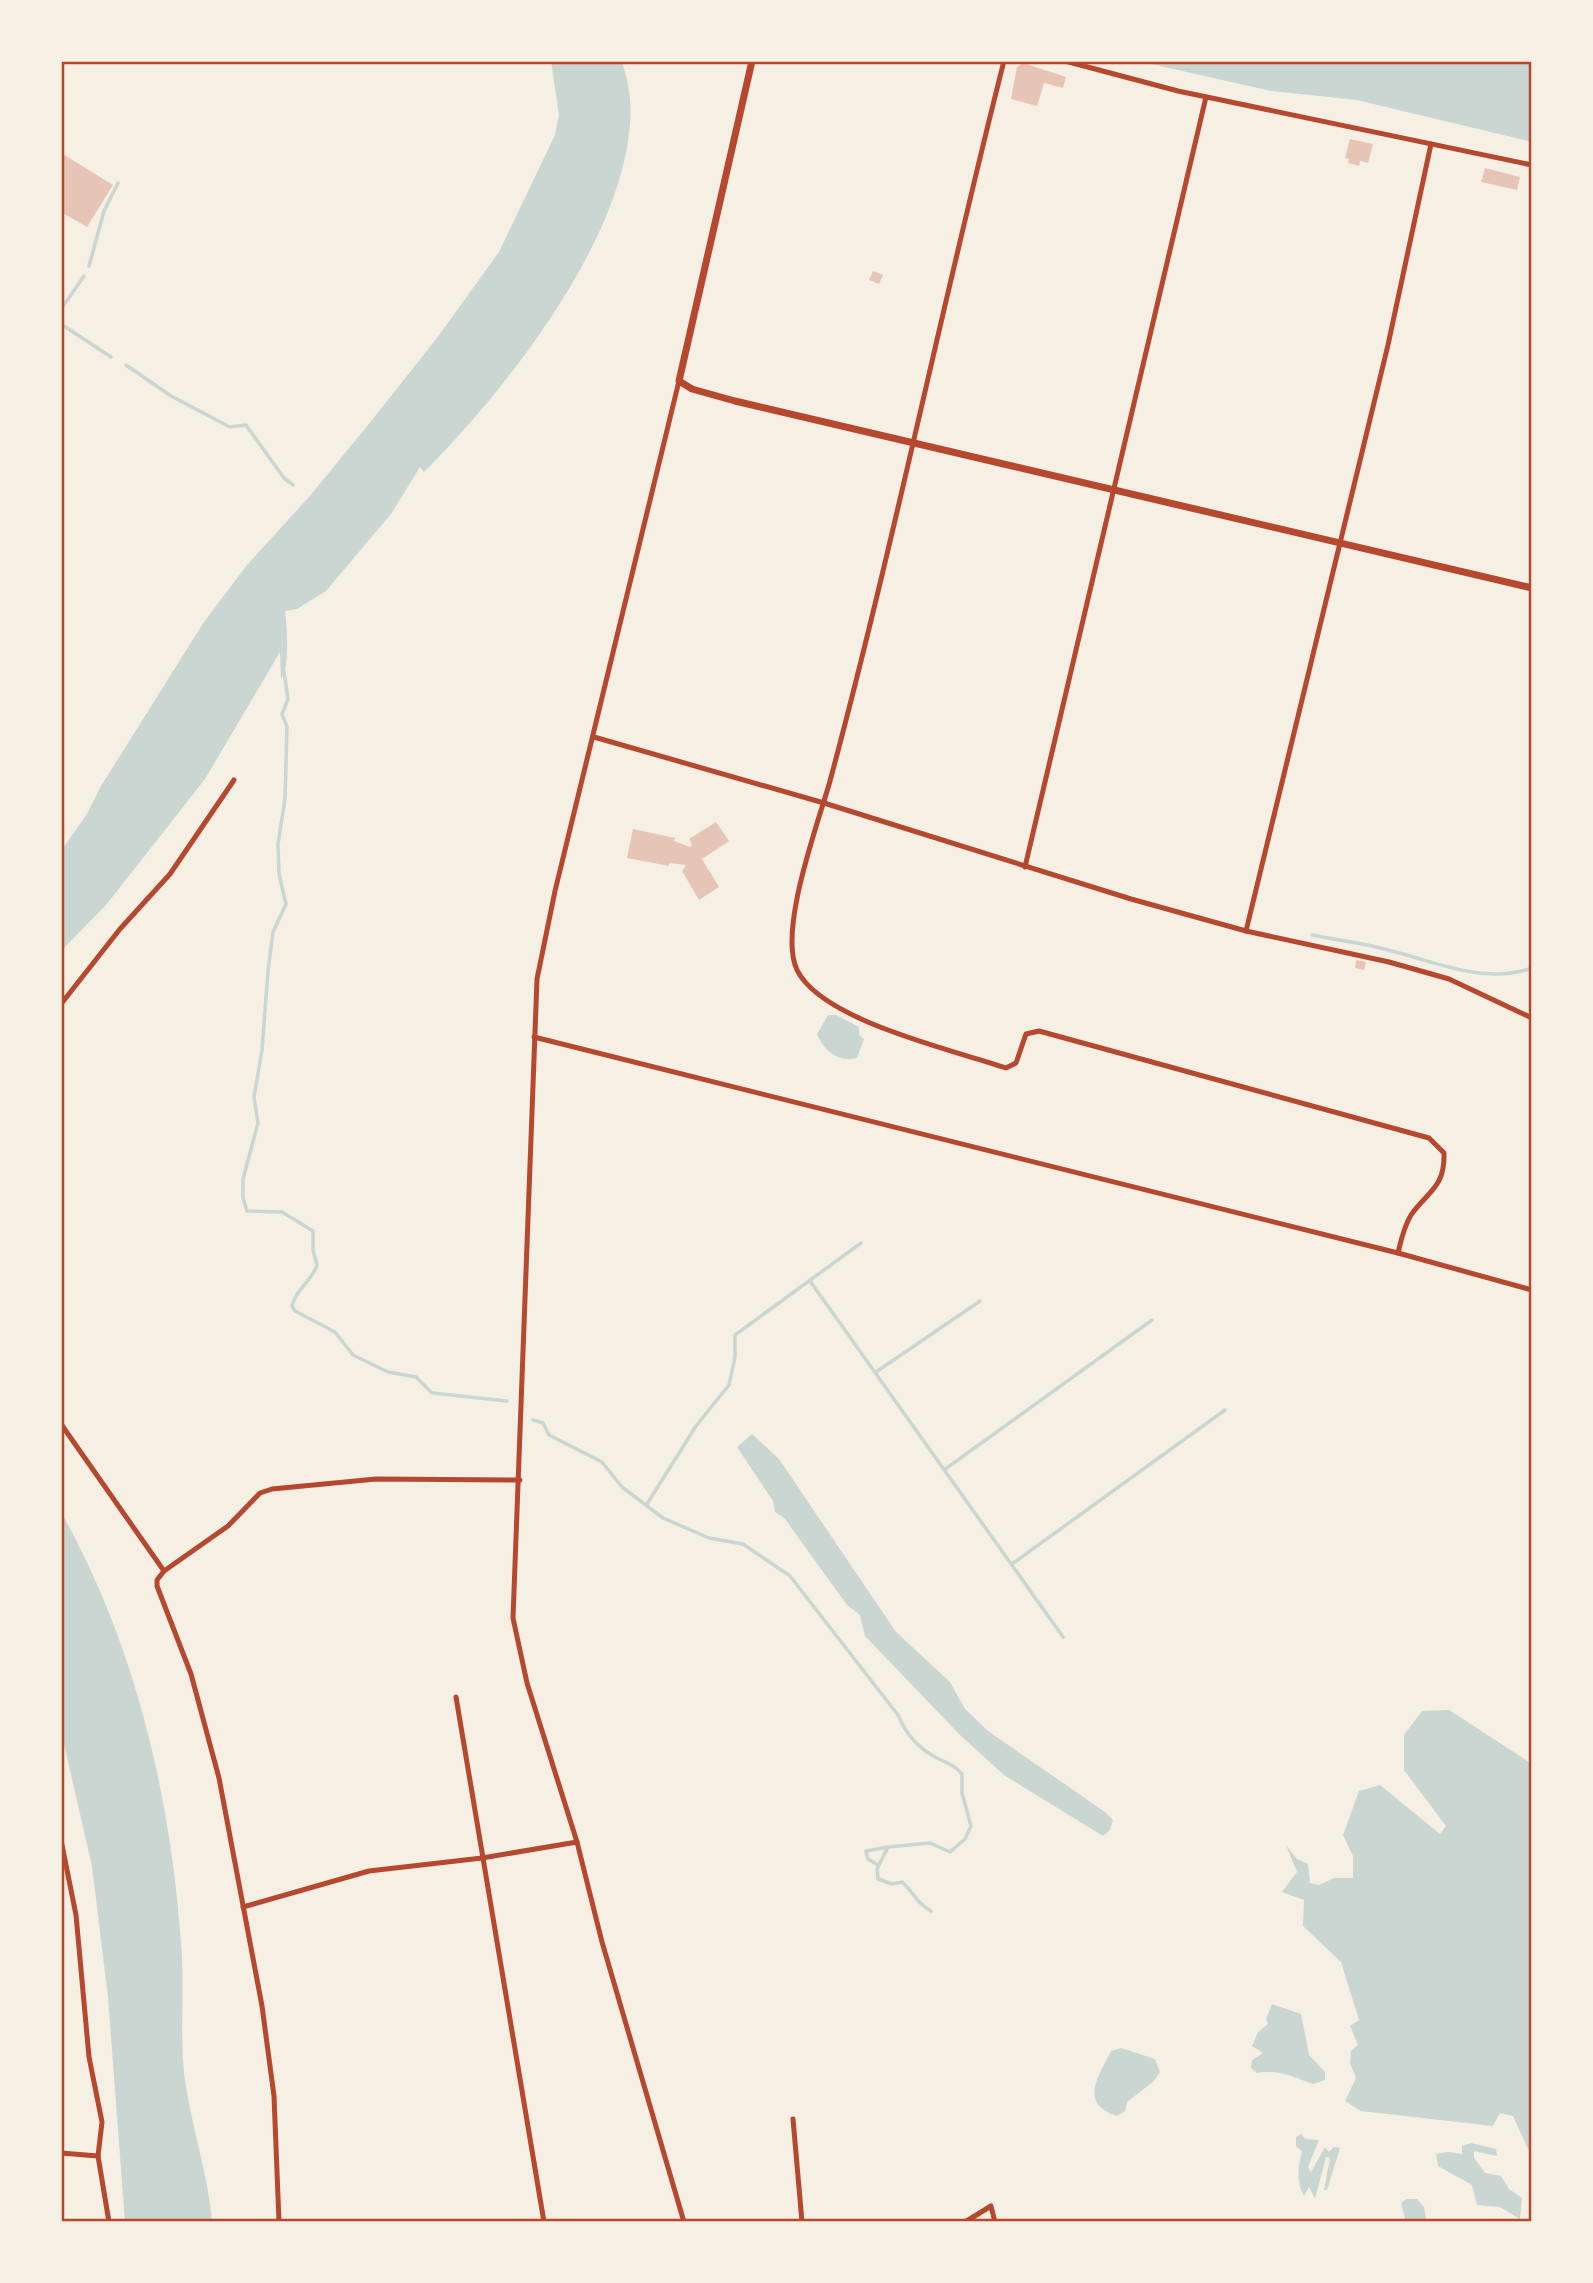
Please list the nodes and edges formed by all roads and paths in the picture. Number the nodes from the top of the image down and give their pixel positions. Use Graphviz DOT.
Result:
graph roads {
  1 [pos="752,61"];
  2 [pos="1004,61"];
  3 [pos="1065,61"];
  4 [pos="1206,97"];
  5 [pos="1431,144"];
  6 [pos="1532,165"];
  7 [pos="679,381"];
  8 [pos="911,442"];
  9 [pos="1113,491"];
  10 [pos="1339,544"];
  11 [pos="1532,588"];
  12 [pos="594,737"];
  13 [pos="234,780"];
  14 [pos="824,803"];
  15 [pos="1025,867"];
  16 [pos="1246,931"];
  17 [pos="61,1004"];
  18 [pos="1532,1018"];
  19 [pos="534,1037"];
  20 [pos="1398,1252"];
  21 [pos="1532,1290"];
  22 [pos="61,1424"];
  23 [pos="520,1480"];
  24 [pos="164,1571"];
  25 [pos="456,1698"];
  26 [pos="61,1840"];
  27 [pos="577,1842"];
  28 [pos="482,1858"];
  29 [pos="243,1907"];
  30 [pos="793,2119"];
  31 [pos="61,2153"];
  32 [pos="98,2156"];
  33 [pos="682,2221"];
  34 [pos="109,2222"];
  35 [pos="279,2222"];
  36 [pos="544,2222"];
  37 [pos="802,2222"];
  38 [pos="965,2222"];
  39 [pos="995,2222"];
  1 -- 7 [label="street"];
  2 -- 8 [label="street"];
  3 -- 4 [label="street"];
  4 -- 5 [label="street"];
  4 -- 9 [label="street"];
  5 -- 6 [label="street"];
  5 -- 10 [label="street"];
  7 -- 8 [label="street"];
  7 -- 12 [label="street"];
  8 -- 9 [label="street"];
  8 -- 14 [label="street"];
  9 -- 10 [label="street"];
  9 -- 15 [label="street"];
  10 -- 11 [label="street"];
  10 -- 16 [label="street"];
  12 -- 14 [label="street"];
  12 -- 19 [label="street"];
  13 -- 17 [label="street"];
  14 -- 15 [label="street"];
  14 -- 20 [label="street"];
  15 -- 16 [label="street"];
  16 -- 18 [label="street"];
  19 -- 20 [label="street"];
  19 -- 23 [label="street"];
  20 -- 21 [label="street"];
  22 -- 24 [label="street"];
  23 -- 24 [label="street"];
  23 -- 27 [label="street"];
  24 -- 29 [label="street"];
  25 -- 28 [label="street"];
  26 -- 32 [label="street"];
  27 -- 28 [label="street"];
  27 -- 33 [label="street"];
  28 -- 29 [label="street"];
  28 -- 36 [label="street"];
  29 -- 35 [label="street"];
  30 -- 37 [label="street"];
  31 -- 32 [label="street"];
  32 -- 34 [label="street"];
  38 -- 39 [label="street"];
}
